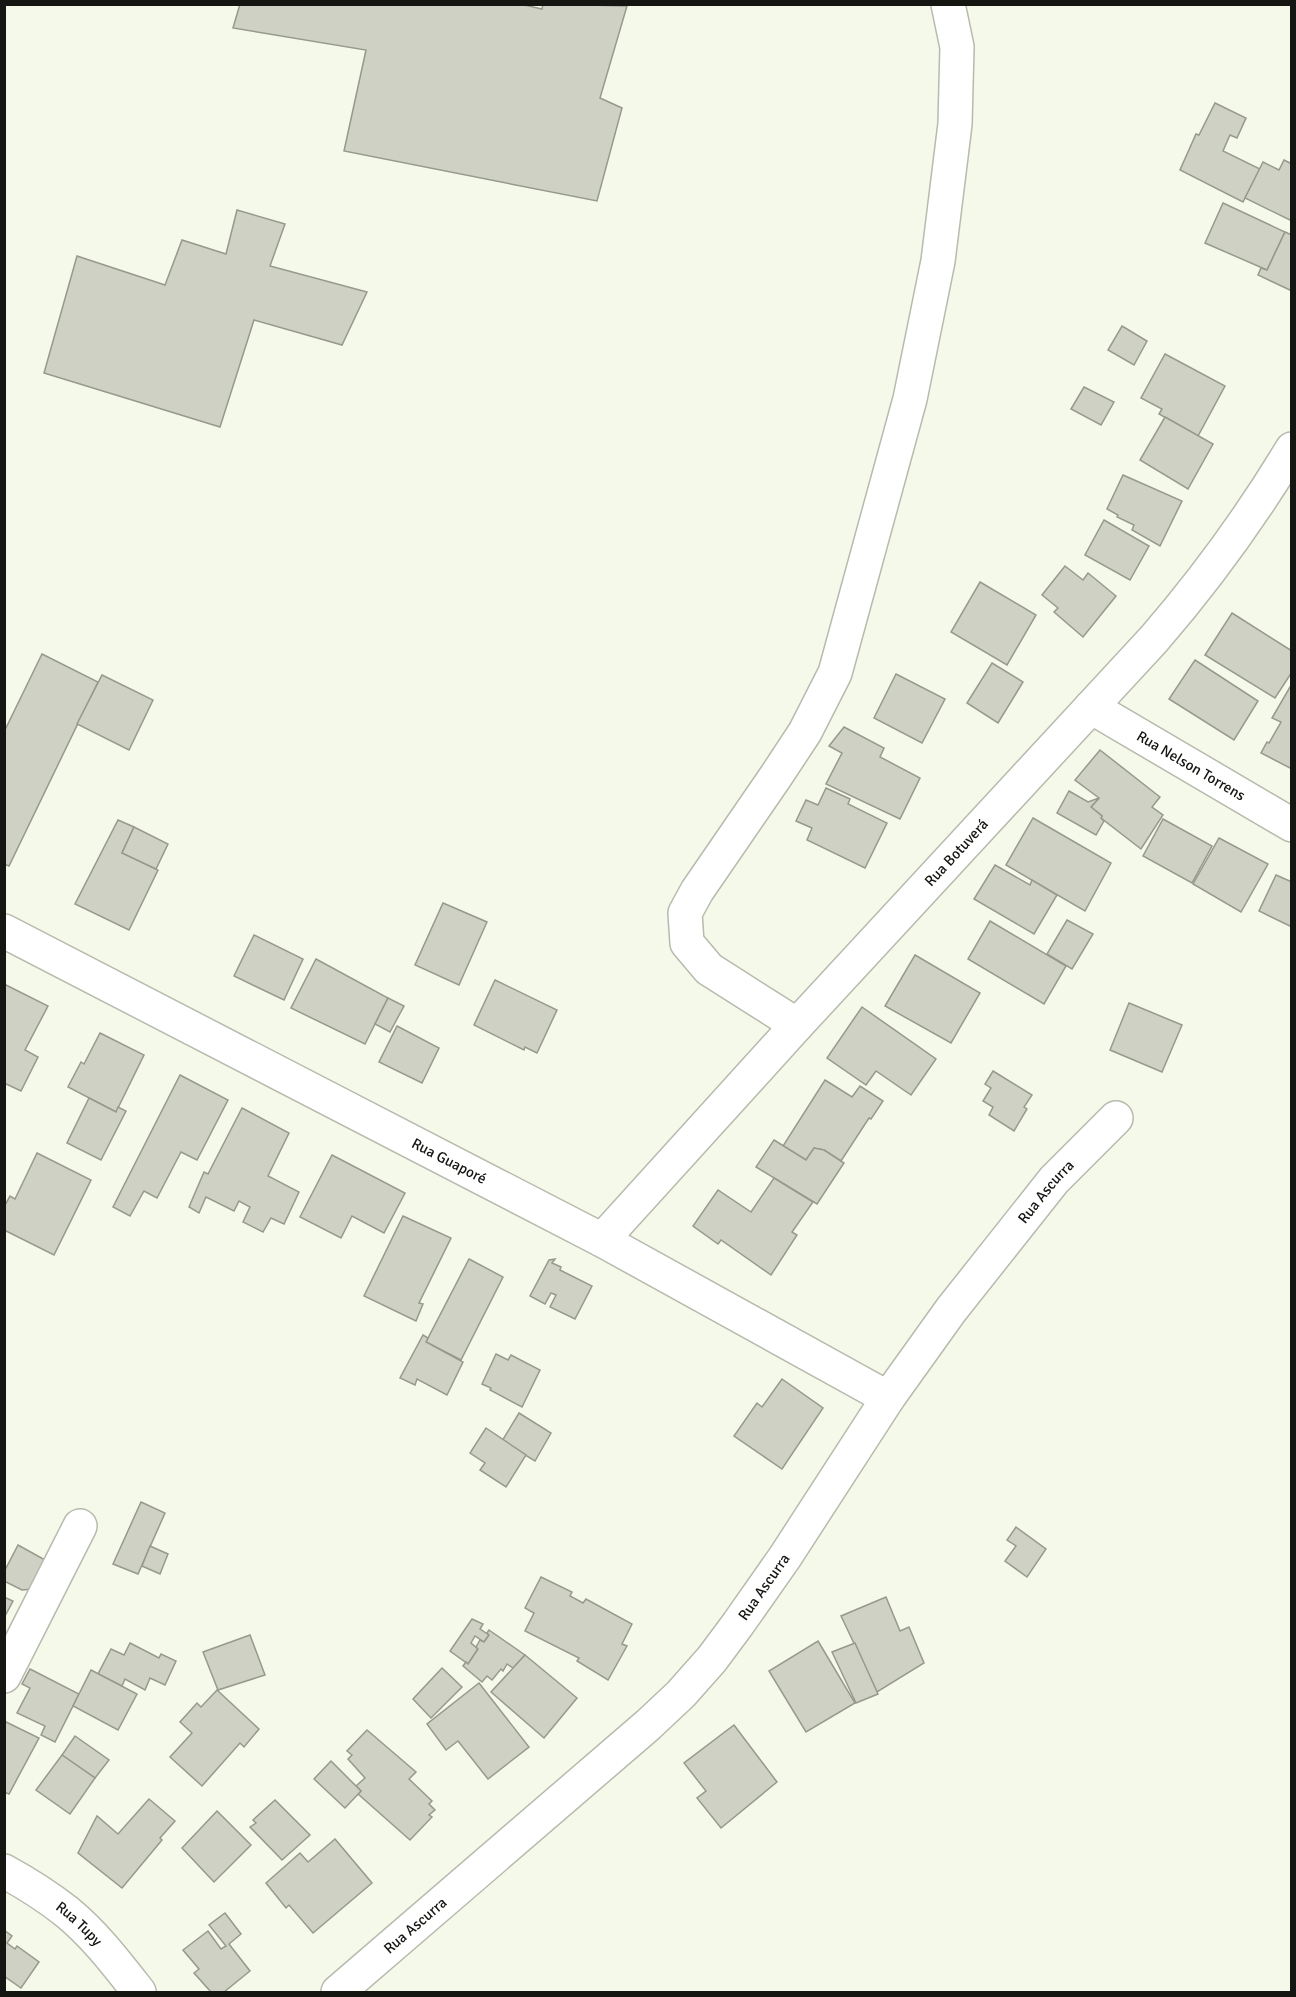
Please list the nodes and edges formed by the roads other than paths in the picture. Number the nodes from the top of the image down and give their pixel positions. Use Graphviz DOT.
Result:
graph roads {
  1 [pos="948,4"];
  2 [pos="1292,448"];
  3 [pos="1091,707"];
  4 [pos="1292,825"];
  5 [pos="4,931"];
  6 [pos="797,1025"];
  7 [pos="1116,1118"];
  8 [pos="602,1240"];
  9 [pos="888,1398"];
  10 [pos="80,1526"];
  11 [pos="4,1676"];
  12 [pos="4,1871"];
  13 [pos="139,1992"];
  14 [pos="338,1992"];
  1 -- 6 [label="street"];
  2 -- 3 [label="street, Rua Botuverá"];
  3 -- 4 [label="street, Rua Nelson Torrens"];
  3 -- 6 [label="street, Rua Botuverá"];
  5 -- 8 [label="street, Rua Guaporé"];
  6 -- 8 [label="street, Rua Botuverá"];
  7 -- 9 [label="street, Rua Ascurra"];
  8 -- 9 [label="street, Rua Guaporé"];
  9 -- 14 [label="street, Rua Ascurra"];
  10 -- 11 [label="street"];
  12 -- 13 [label="street, Rua Tupy"];
}
